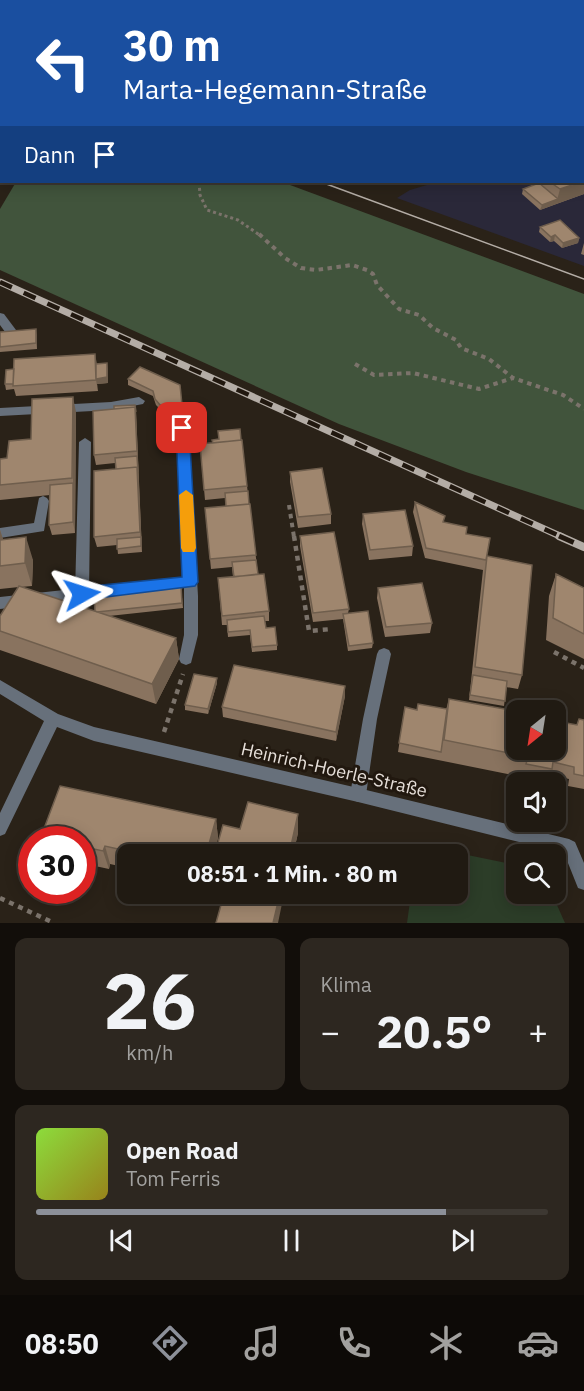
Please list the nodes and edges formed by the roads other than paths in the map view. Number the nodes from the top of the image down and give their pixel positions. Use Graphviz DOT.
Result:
graph roads {
  1 [pos="0,317"];
  2 [pos="12,333"];
  3 [pos="139,400"];
  4 [pos="0,412"];
  5 [pos="182,428"];
  6 [pos="85,442"];
  7 [pos="43,501"];
  8 [pos="0,533"];
  9 [pos="190,582"];
  10 [pos="82,594"];
  11 [pos="0,603"];
  12 [pos="384,654"];
  13 [pos="186,659"];
  14 [pos="0,686"];
  15 [pos="53,719"];
  16 [pos="358,795"];
  17 [pos="0,829"];
  18 [pos="579,859"];
  19 [pos="584,882"];
  1 -- 2 [label="street"];
  3 -- 4 [label="street"];
  5 -- 9 [label="street"];
  6 -- 10 [label="street"];
  7 -- 8 [label="street"];
  9 -- 10 [label="street"];
  9 -- 13 [label="street"];
  10 -- 11 [label="street"];
  12 -- 16 [label="street"];
  14 -- 15 [label="street, Heinrich-Hoerle-Straße"];
  15 -- 16 [label="street, Heinrich-Hoerle-Straße"];
  15 -- 17 [label="street"];
  16 -- 18 [label="street, Heinrich-Hoerle-Straße"];
  18 -- 19 [label="street, Heinrich-Hoerle-Straße"];
}
